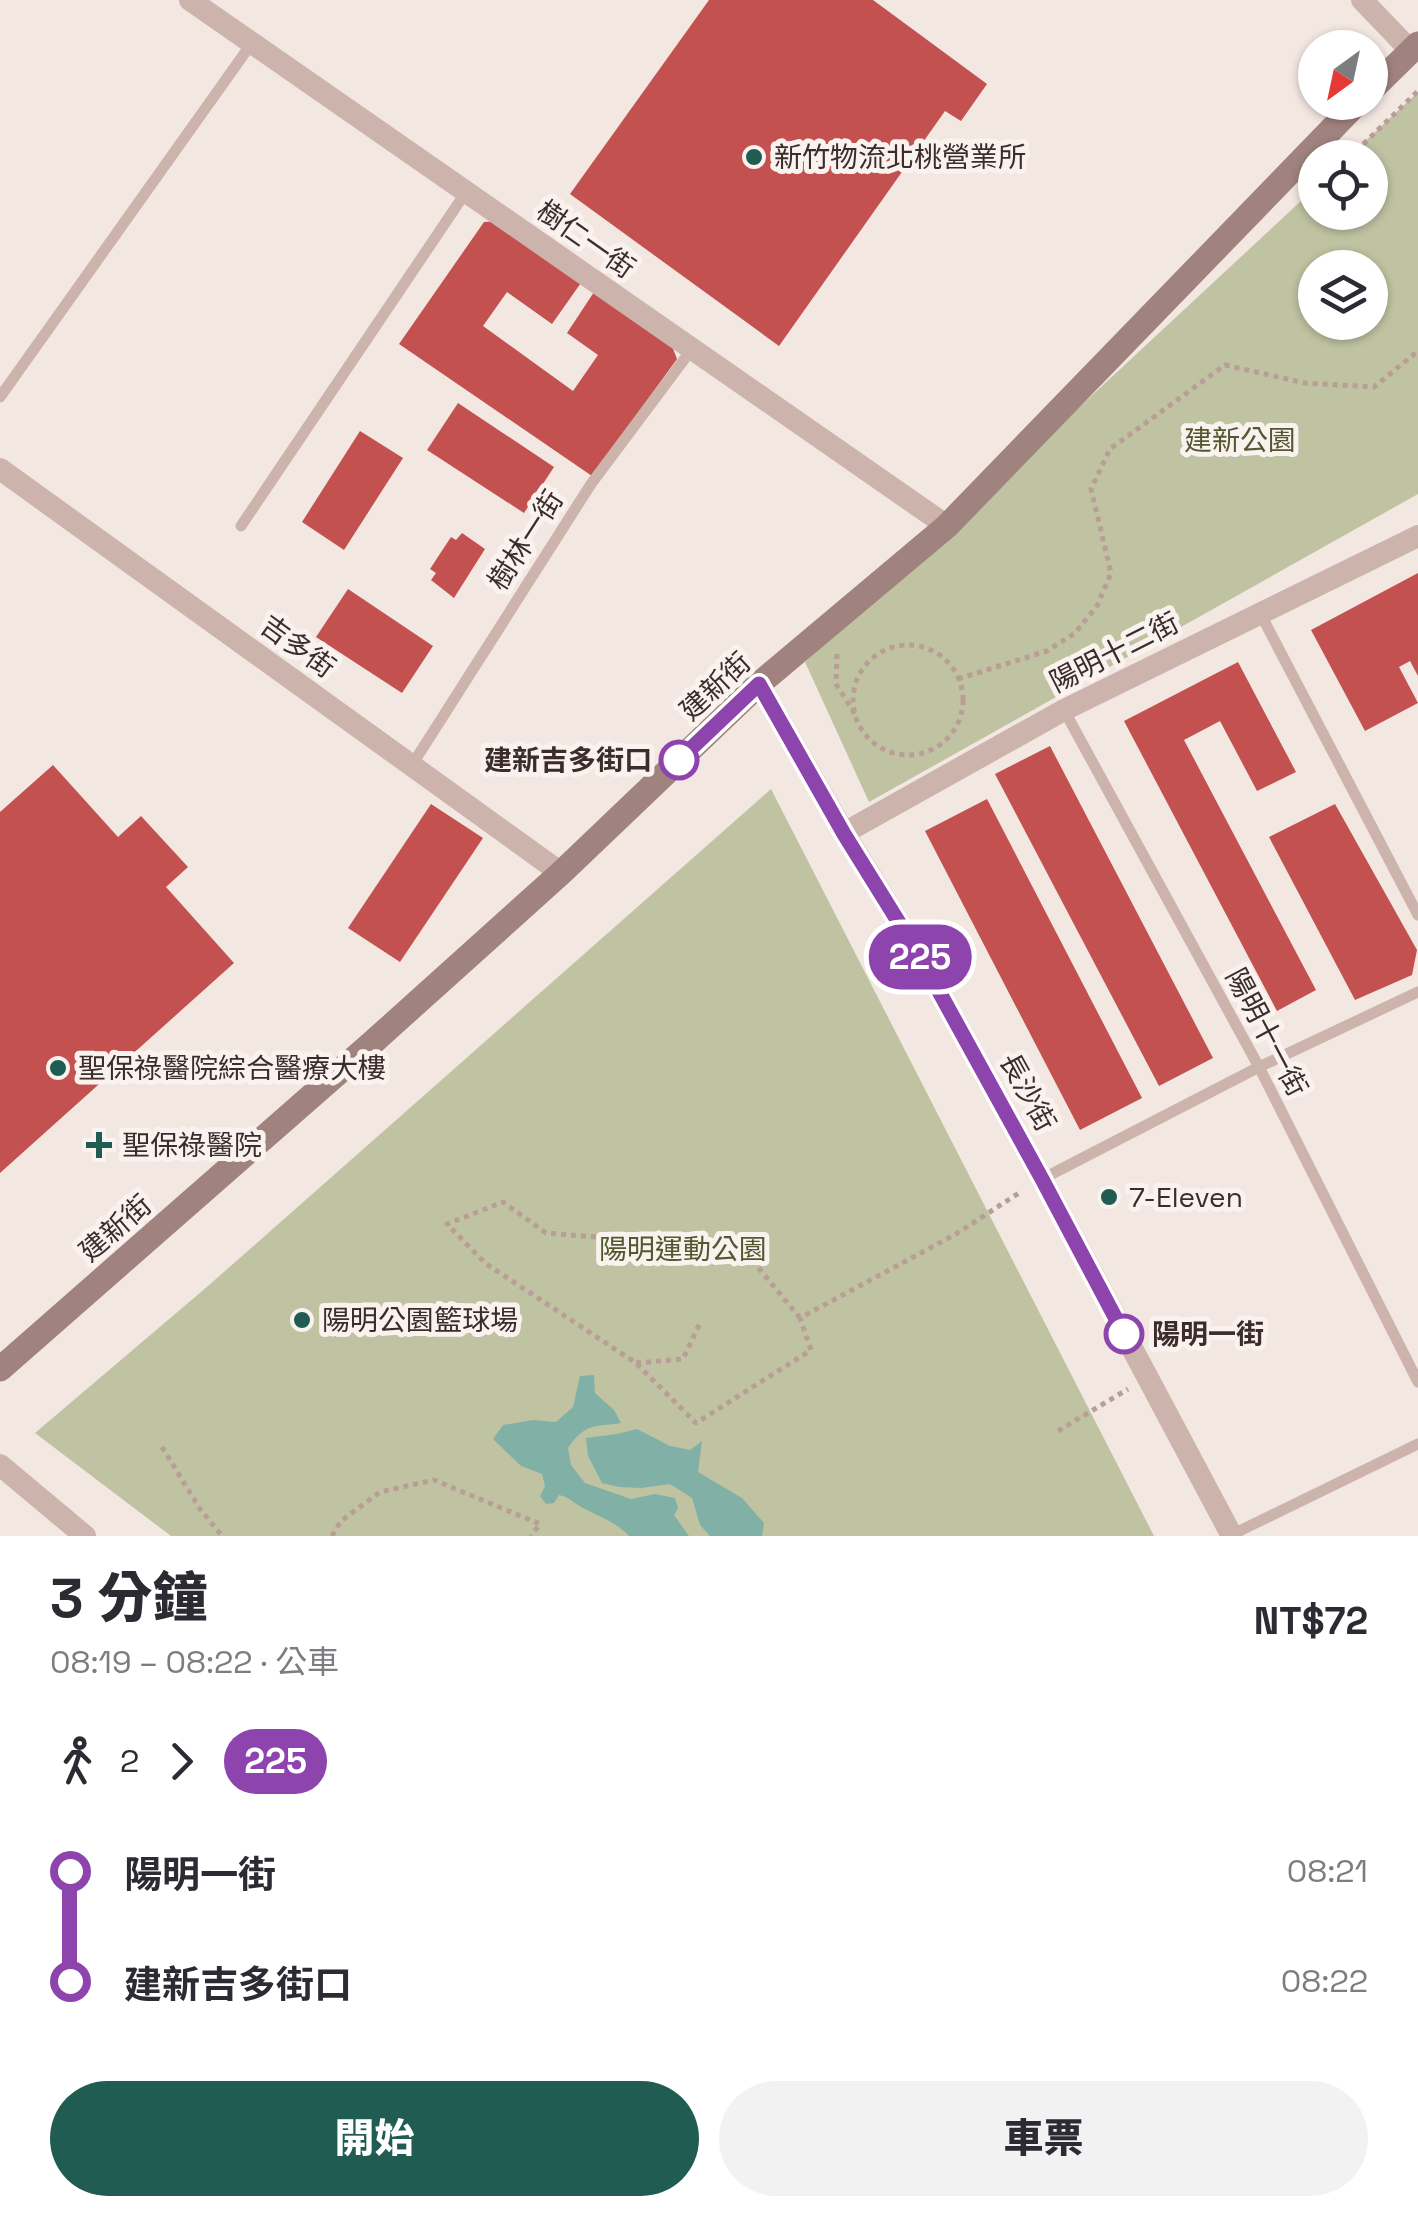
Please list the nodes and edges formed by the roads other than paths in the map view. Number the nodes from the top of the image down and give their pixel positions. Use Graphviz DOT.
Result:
graph roads {
  1 [pos="190,0"];
  2 [pos="1362,0"];
  3 [pos="252,43"];
  4 [pos="1414,47"];
  5 [pos="1388,73"];
  6 [pos="1341,120"];
  7 [pos="466,192"];
  8 [pos="692,349"];
  9 [pos="0,397"];
  10 [pos="0,469"];
  11 [pos="241,526"];
  12 [pos="947,526"];
  13 [pos="1418,536"];
  14 [pos="1259,612"];
  15 [pos="759,684"];
  16 [pos="1064,710"];
  17 [pos="412,765"];
  18 [pos="844,834"];
  19 [pos="561,873"];
  20 [pos="1418,915"];
  21 [pos="1418,992"];
  22 [pos="1258,1067"];
  23 [pos="1042,1179"];
  24 [pos="0,1369"];
  25 [pos="1418,1382"];
  26 [pos="1418,1444"];
  27 [pos="0,1465"];
  28 [pos="85,1536"];
  29 [pos="1232,1536"];
  1 -- 3 [label="street, 樹仁一街"];
  2 -- 4 [label="street"];
  3 -- 7 [label="street, 樹仁一街"];
  3 -- 9 [label="lane"];
  4 -- 5 [label="street"];
  6 -- 12 [label="street, 建新街"];
  7 -- 8 [label="street, 樹仁一街"];
  7 -- 11 [label="lane"];
  8 -- 12 [label="street, 樹仁一街"];
  8 -- 17 [label="lane, 樹林一街"];
  10 -- 17 [label="street, 吉多街"];
  12 -- 15 [label="street, 建新街"];
  13 -- 14 [label="street, 陽明十二街"];
  14 -- 16 [label="street, 陽明十二街"];
  14 -- 20 [label="lane"];
  15 -- 18 [label="street, 長沙街"];
  15 -- 19 [label="street, 建新街"];
  16 -- 18 [label="street, 陽明十二街"];
  16 -- 22 [label="lane, 陽明十一街"];
  17 -- 19 [label="street, 吉多街"];
  18 -- 23 [label="street, 長沙街"];
  19 -- 24 [label="street, 建新街"];
  21 -- 22 [label="lane"];
  22 -- 23 [label="lane"];
  22 -- 25 [label="lane, 陽明十一街"];
  23 -- 29 [label="street, 長沙街"];
  26 -- 29 [label="lane"];
  27 -- 28 [label="street"];
}
